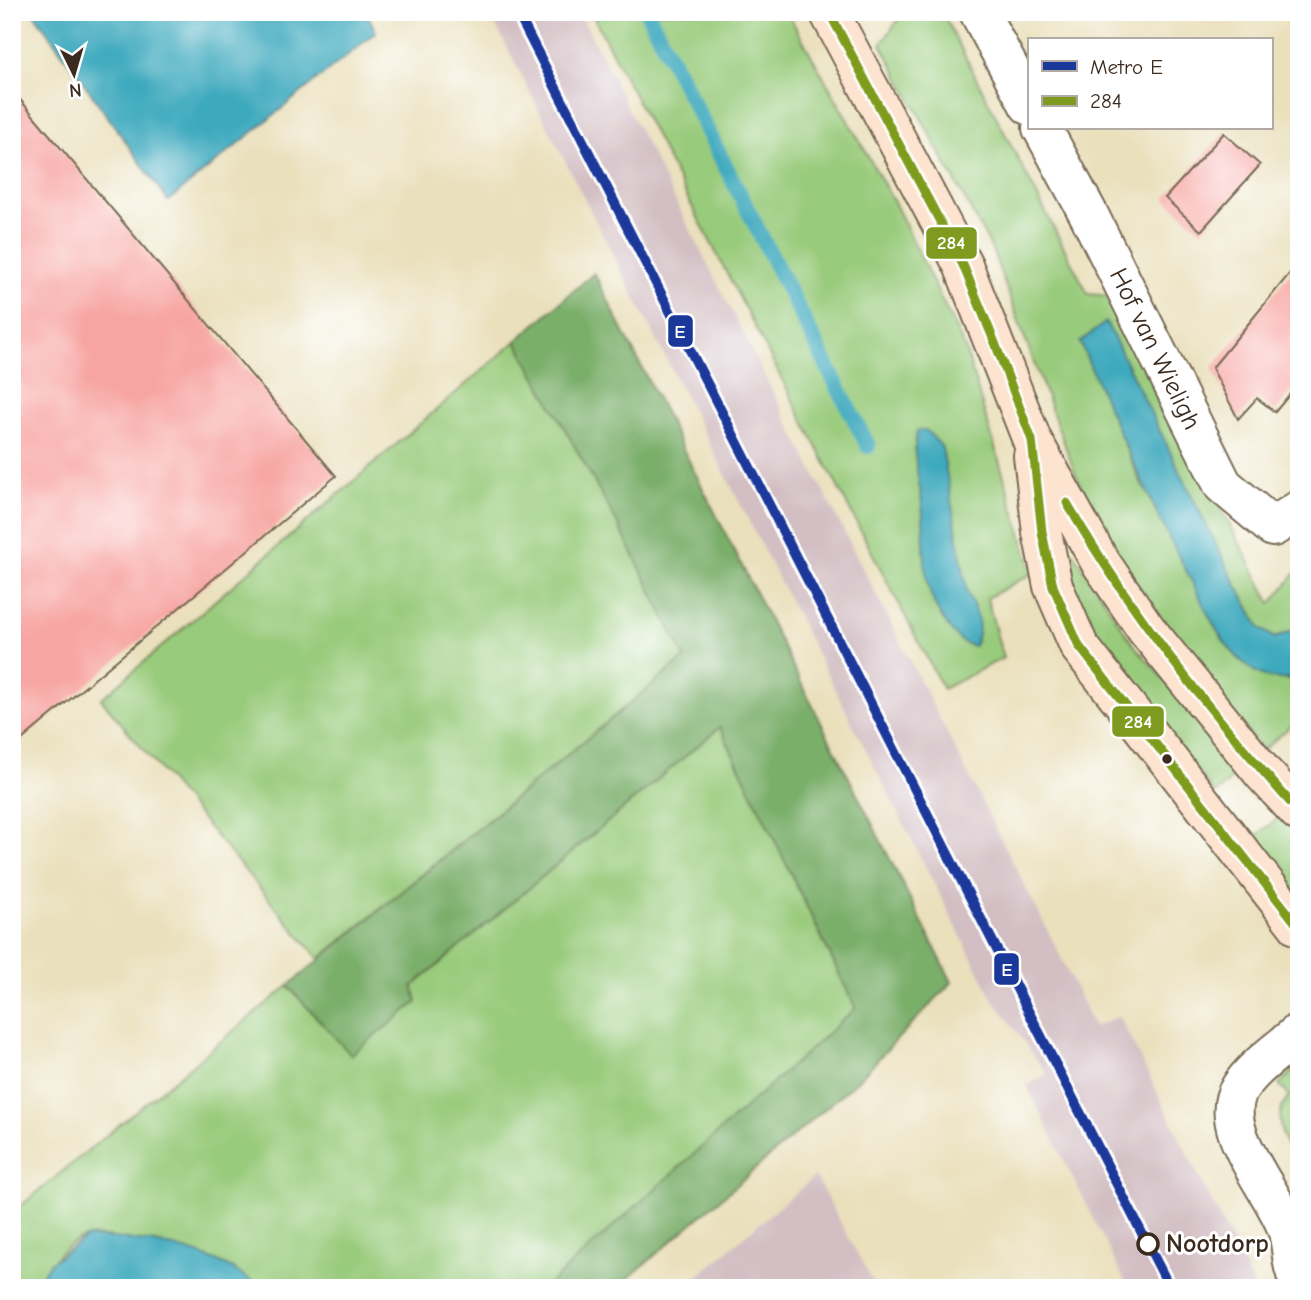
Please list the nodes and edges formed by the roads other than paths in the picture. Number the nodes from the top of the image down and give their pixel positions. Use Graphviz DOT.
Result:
graph roads {
  1 [pos="829,12"];
  2 [pos="979,12"];
  3 [pos="1028,103"];
  4 [pos="1043,130"];
  5 [pos="1032,440"];
  6 [pos="1299,510"];
  7 [pos="1299,812"];
  8 [pos="1299,927"];
  9 [pos="1299,1032"];
  10 [pos="1293,1234"];
  11 [pos="1299,1281"];
  1 -- 5 [label="main road"];
  2 -- 3 [label="street"];
  4 -- 6 [label="street, Hof van Wieligh"];
  5 -- 7 [label="main road"];
  5 -- 8 [label="main road"];
  9 -- 10 [label="street"];
  10 -- 11 [label="street"];
}
